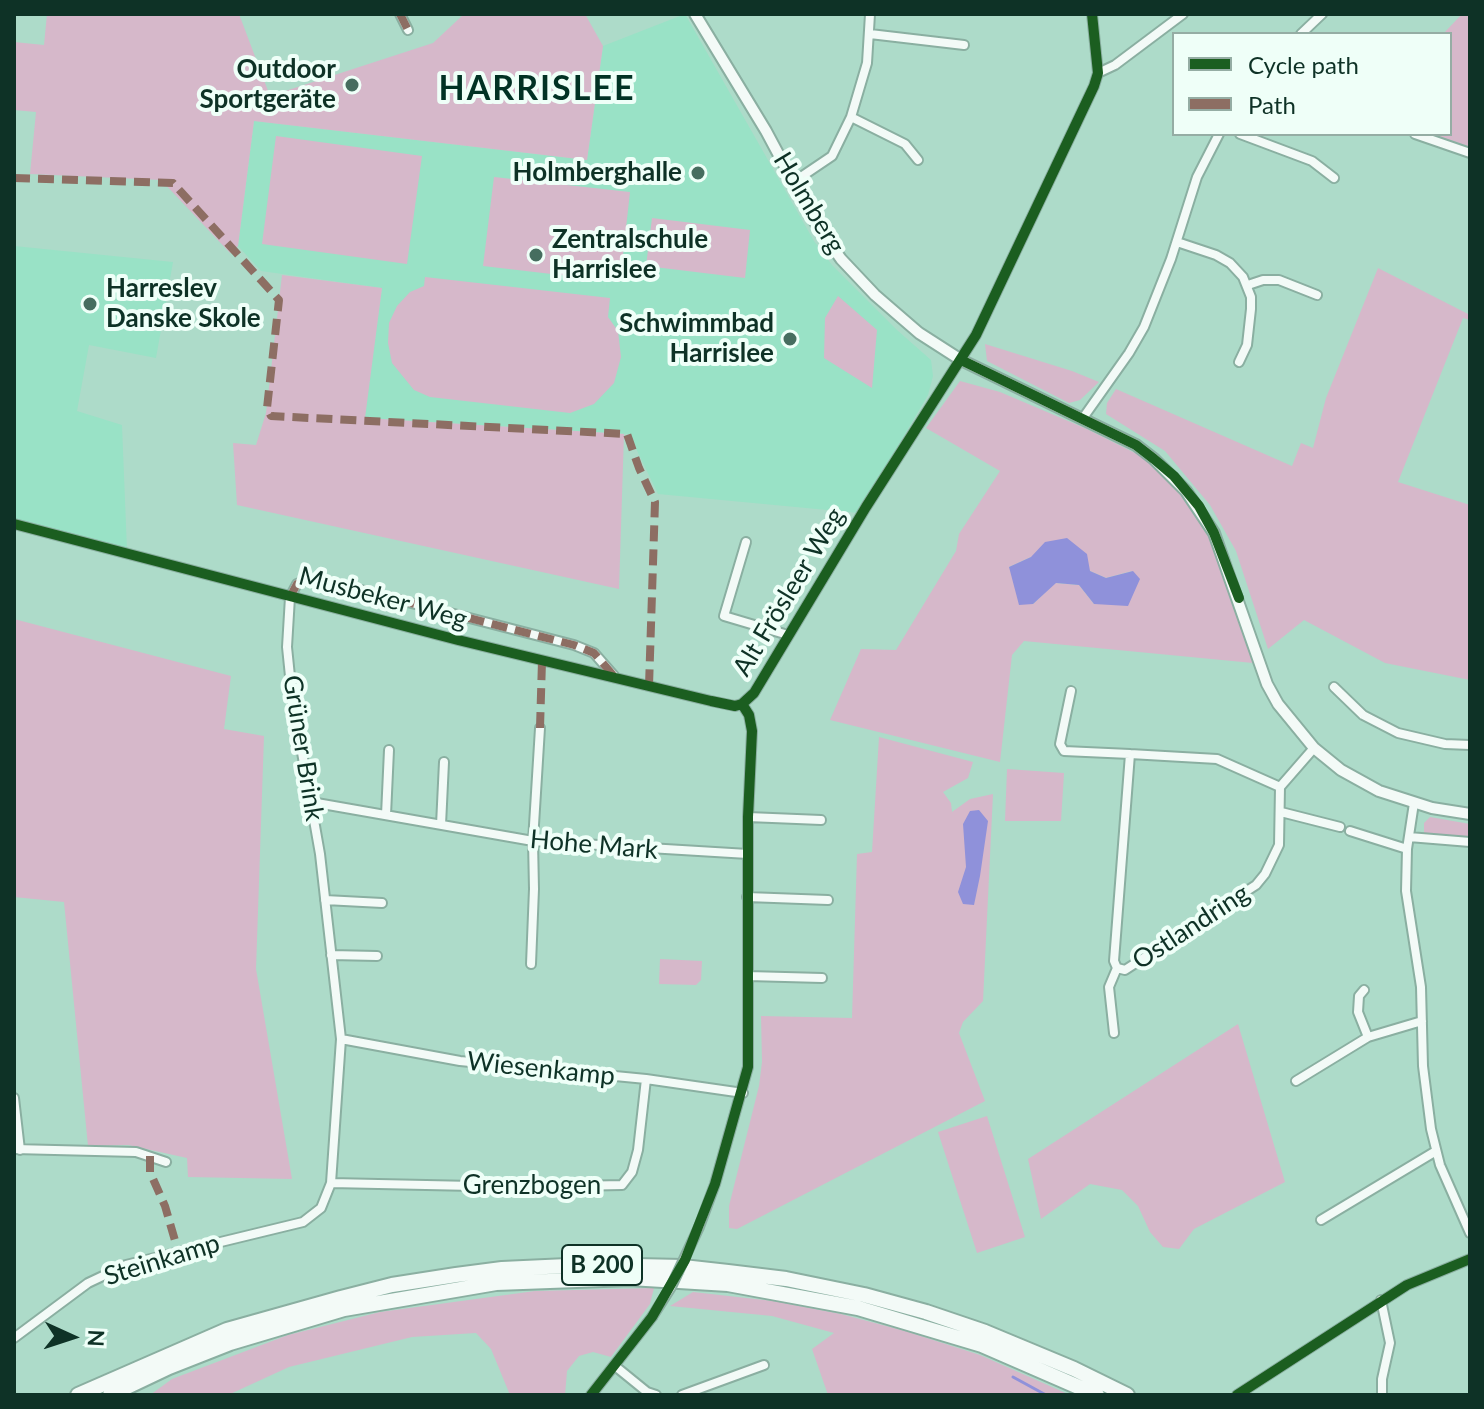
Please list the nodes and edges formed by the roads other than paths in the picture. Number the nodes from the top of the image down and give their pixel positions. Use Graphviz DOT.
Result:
graph roads {
  1 [pos="400,14"];
  2 [pos="695,14"];
  3 [pos="870,14"];
  4 [pos="1092,14"];
  5 [pos="1183,14"];
  6 [pos="1322,14"];
  7 [pos="408,30"];
  8 [pos="1303,32"];
  9 [pos="870,34"];
  10 [pos="964,45"];
  11 [pos="1098,73"];
  12 [pos="851,117"];
  13 [pos="1218,136"];
  14 [pos="1245,136"];
  15 [pos="1421,136"];
  16 [pos="1470,153"];
  17 [pos="918,160"];
  18 [pos="1334,178"];
  19 [pos="795,181"];
  20 [pos="1177,242"];
  21 [pos="1248,285"];
  22 [pos="1317,295"];
  23 [pos="961,360"];
  24 [pos="1239,362"];
  25 [pos="1083,418"];
  26 [pos="14,524"];
  27 [pos="746,542"];
  28 [pos="290,597"];
  29 [pos="788,635"];
  30 [pos="616,678"];
  31 [pos="1334,687"];
  32 [pos="1071,691"];
  33 [pos="742,704"];
  34 [pos="540,728"];
  35 [pos="1470,745"];
  36 [pos="1314,748"];
  37 [pos="389,750"];
  38 [pos="1130,754"];
  39 [pos="444,762"];
  40 [pos="1280,787"];
  41 [pos="311,802"];
  42 [pos="1414,803"];
  43 [pos="1281,812"];
  44 [pos="1470,814"];
  45 [pos="386,815"];
  46 [pos="748,817"];
  47 [pos="821,820"];
  48 [pos="441,825"];
  49 [pos="1340,827"];
  50 [pos="1350,831"];
  51 [pos="1409,837"];
  52 [pos="533,841"];
  53 [pos="1470,842"];
  54 [pos="1407,849"];
  55 [pos="748,854"];
  56 [pos="747,897"];
  57 [pos="325,900"];
  58 [pos="828,900"];
  59 [pos="382,903"];
  60 [pos="331,955"];
  61 [pos="377,956"];
  62 [pos="531,964"];
  63 [pos="1117,968"];
  64 [pos="748,976"];
  65 [pos="822,978"];
  66 [pos="1364,990"];
  67 [pos="1422,1021"];
  68 [pos="1114,1033"];
  69 [pos="1368,1037"];
  70 [pos="341,1039"];
  71 [pos="646,1079"];
  72 [pos="1296,1081"];
  73 [pos="743,1093"];
  74 [pos="14,1098"];
  75 [pos="17,1150"];
  76 [pos="1436,1151"];
  77 [pos="166,1162"];
  78 [pos="331,1183"];
  79 [pos="321,1208"];
  80 [pos="1321,1220"];
  81 [pos="1470,1233"];
  82 [pos="1470,1259"];
  83 [pos="1381,1300"];
  84 [pos="14,1338"];
  85 [pos="764,1365"];
  86 [pos="615,1366"];
  87 [pos="78,1395"];
  88 [pos="110,1395"];
  89 [pos="591,1395"];
  90 [pos="656,1395"];
  91 [pos="682,1395"];
  92 [pos="1097,1395"];
  93 [pos="1127,1395"];
  94 [pos="1237,1395"];
  95 [pos="1382,1395"];
  1 -- 7 [label="street"];
  2 -- 19 [label="street, Holmberg"];
  3 -- 9 [label="street"];
  4 -- 11 [label="street"];
  5 -- 11 [label="street"];
  6 -- 8 [label="street"];
  9 -- 10 [label="street"];
  9 -- 12 [label="street"];
  11 -- 23 [label="street, Alt Frösleer Weg"];
  12 -- 17 [label="street"];
  12 -- 19 [label="street"];
  13 -- 20 [label="street"];
  14 -- 18 [label="street"];
  15 -- 16 [label="street"];
  19 -- 23 [label="street, Holmberg"];
  20 -- 21 [label="street"];
  20 -- 25 [label="street"];
  21 -- 22 [label="street"];
  21 -- 24 [label="street"];
  23 -- 25 [label="street, Holmberg"];
  23 -- 29 [label="street, Alt Frösleer Weg"];
  25 -- 36 [label="street, Holmberg"];
  26 -- 28 [label="street, Musbeker Weg"];
  27 -- 29 [label="street, Alt Frösleer Weg"];
  28 -- 30 [label="street, Musbeker Weg"];
  28 -- 30 [label="street, Musbeker Weg"];
  28 -- 41 [label="street, Grüner Brink"];
  29 -- 33 [label="street, Alt Frösleer Weg"];
  30 -- 33 [label="street, Musbeker Weg"];
  31 -- 35 [label="street"];
  32 -- 38 [label="street"];
  33 -- 46 [label="street, Alt Frösleer Weg"];
  34 -- 52 [label="street"];
  36 -- 40 [label="street"];
  36 -- 42 [label="street, Holmberg"];
  37 -- 45 [label="street"];
  38 -- 40 [label="street"];
  38 -- 63 [label="street, Ostlandring"];
  39 -- 48 [label="street"];
  40 -- 43 [label="street, Ostlandring"];
  41 -- 45 [label="street, Hohe Mark"];
  41 -- 57 [label="street, Grüner Brink"];
  42 -- 44 [label="street, Holmberg"];
  42 -- 51 [label="street"];
  43 -- 49 [label="street"];
  43 -- 63 [label="street, Ostlandring"];
  45 -- 48 [label="street, Hohe Mark"];
  46 -- 47 [label="street"];
  46 -- 55 [label="street, Alt Frösleer Weg"];
  48 -- 52 [label="street, Hohe Mark"];
  50 -- 54 [label="street"];
  51 -- 53 [label="street"];
  51 -- 54 [label="street"];
  52 -- 55 [label="street, Hohe Mark"];
  52 -- 62 [label="street"];
  54 -- 67 [label="street"];
  55 -- 56 [label="street, Alt Frösleer Weg"];
  56 -- 58 [label="street"];
  56 -- 64 [label="street, Alt Frösleer Weg"];
  57 -- 59 [label="street"];
  57 -- 60 [label="street, Grüner Brink"];
  60 -- 61 [label="street"];
  60 -- 70 [label="street, Grüner Brink"];
  63 -- 68 [label="street"];
  64 -- 65 [label="street"];
  64 -- 73 [label="street, Alt Frösleer Weg"];
  66 -- 69 [label="street"];
  67 -- 69 [label="street"];
  67 -- 76 [label="street"];
  69 -- 72 [label="street"];
  70 -- 71 [label="street, Wiesenkamp"];
  70 -- 78 [label="street, Grüner Brink"];
  71 -- 73 [label="street, Wiesenkamp"];
  71 -- 78 [label="street, Grenzbogen"];
  73 -- 86 [label="street, Alt Frösleer Weg, bridge"];
  74 -- 75 [label="street"];
  75 -- 77 [label="street"];
  76 -- 80 [label="street"];
  76 -- 81 [label="street"];
  78 -- 79 [label="street, Grüner Brink"];
  79 -- 84 [label="street, Steinkamp"];
  82 -- 83 [label="street"];
  83 -- 94 [label="street"];
  83 -- 95 [label="street"];
  85 -- 91 [label="street"];
  86 -- 89 [label="street, Alt Frösleer Weg"];
  86 -- 90 [label="street"];
  87 -- 93 [label="highway, B 200"];
  88 -- 92 [label="highway, B 200"];
}
